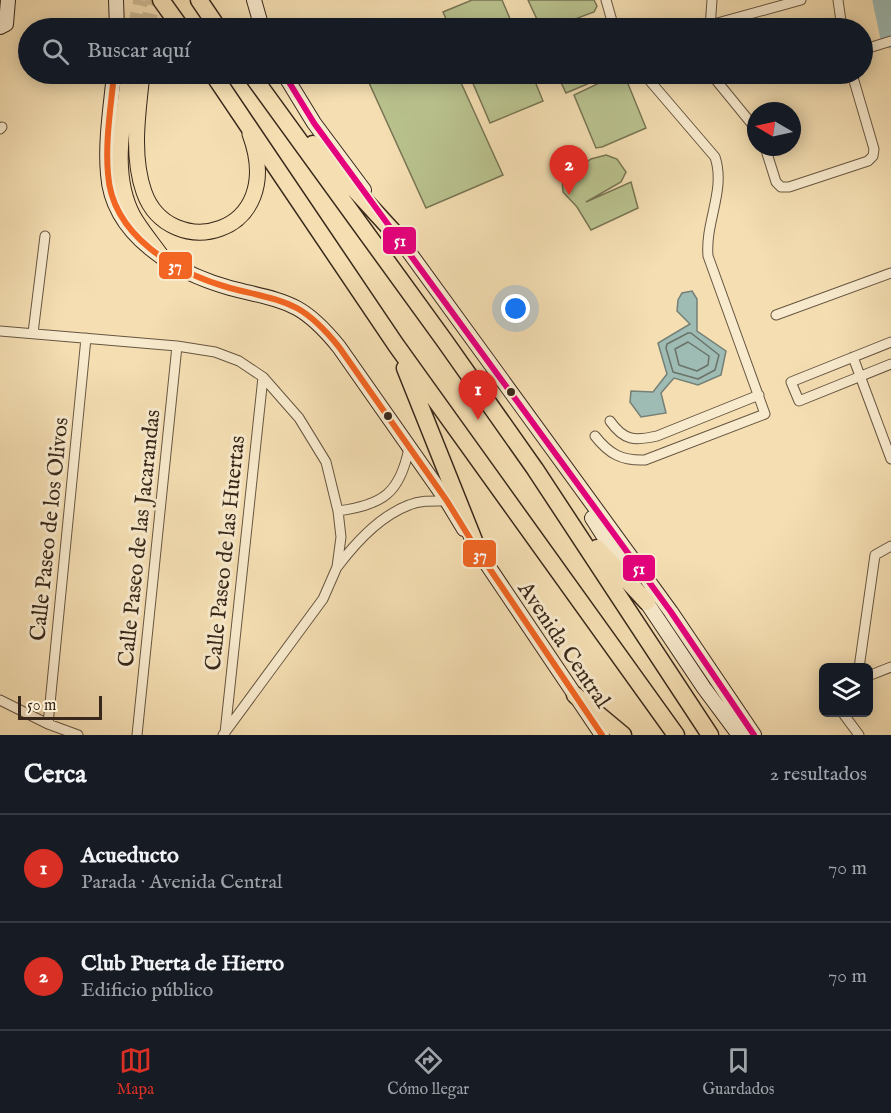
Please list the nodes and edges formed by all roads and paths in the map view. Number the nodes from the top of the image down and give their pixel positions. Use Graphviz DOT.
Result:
graph roads {
  1 [pos="116,0"];
  2 [pos="161,0"];
  3 [pos="199,0"];
  4 [pos="254,0"];
  5 [pos="606,0"];
  6 [pos="712,0"];
  7 [pos="801,0"];
  8 [pos="838,0"];
  9 [pos="5,6"];
  10 [pos="117,18"];
  11 [pos="174,18"];
  12 [pos="211,18"];
  13 [pos="259,18"];
  14 [pos="611,18"];
  15 [pos="711,18"];
  16 [pos="738,18"];
  17 [pos="842,18"];
  18 [pos="3,25"];
  19 [pos="113,84"];
  20 [pos="128,84"];
  21 [pos="141,84"];
  22 [pos="220,84"];
  23 [pos="258,84"];
  24 [pos="290,84"];
  25 [pos="653,84"];
  26 [pos="719,84"];
  27 [pos="855,84"];
  28 [pos="266,94"];
  29 [pos="242,115"];
  30 [pos="747,118"];
  31 [pos="768,156"];
  32 [pos="45,236"];
  33 [pos="399,238"];
  34 [pos="162,257"];
  35 [pos="891,273"];
  36 [pos="776,315"];
  37 [pos="0,331"];
  38 [pos="33,333"];
  39 [pos="86,338"];
  40 [pos="891,342"];
  41 [pos="396,345"];
  42 [pos="177,346"];
  43 [pos="853,357"];
  44 [pos="891,364"];
  45 [pos="263,377"];
  46 [pos="860,377"];
  47 [pos="759,395"];
  48 [pos="610,421"];
  49 [pos="536,426"];
  50 [pos="595,436"];
  51 [pos="408,448"];
  52 [pos="891,459"];
  53 [pos="535,469"];
  54 [pos="384,498"];
  55 [pos="447,501"];
  56 [pos="338,511"];
  57 [pos="396,512"];
  58 [pos="341,537"];
  59 [pos="360,537"];
  60 [pos="891,546"];
  61 [pos="478,553"];
  62 [pos="337,567"];
  63 [pos="646,602"];
  64 [pos="860,663"];
  65 [pos="891,668"];
  66 [pos="873,674"];
  67 [pos="575,695"];
  68 [pos="0,700"];
  69 [pos="846,717"];
  70 [pos="48,724"];
  71 [pos="224,734"];
  72 [pos="78,735"];
  73 [pos="137,735"];
  74 [pos="602,735"];
  75 [pos="623,735"];
  76 [pos="676,735"];
  77 [pos="710,735"];
  78 [pos="739,735"];
  79 [pos="754,735"];
  80 [pos="859,735"];
  1 -- 10 [label="main road"];
  2 -- 11 [label="highway"];
  3 -- 12 [label="highway"];
  4 -- 13 [label="main road"];
  5 -- 14 [label="street"];
  6 -- 15 [label="street"];
  7 -- 16 [label="street"];
  8 -- 17 [label="street"];
  9 -- 18 [label="main road"];
  19 -- 34 [label="main road, Avenida Central"];
  20 -- 34 [label="main road"];
  21 -- 29 [label="main road"];
  22 -- 29 [label="highway"];
  23 -- 28 [label="highway"];
  24 -- 33 [label="main road"];
  25 -- 47 [label="street"];
  26 -- 30 [label="street"];
  27 -- 31 [label="street"];
  28 -- 33 [label="highway"];
  28 -- 53 [label="highway"];
  29 -- 41 [label="highway"];
  32 -- 38 [label="street"];
  33 -- 49 [label="main road"];
  34 -- 51 [label="main road, Avenida Central"];
  35 -- 36 [label="street"];
  37 -- 38 [label="street"];
  38 -- 39 [label="street"];
  39 -- 42 [label="street"];
  39 -- 70 [label="street, Calle Paseo de los Olivos"];
  40 -- 43 [label="street"];
  41 -- 61 [label="highway"];
  41 -- 76 [label="highway"];
  42 -- 45 [label="street"];
  42 -- 73 [label="street, Calle Paseo de las Jacarandas"];
  43 -- 46 [label="street"];
  43 -- 46 [label="street"];
  44 -- 46 [label="street"];
  45 -- 56 [label="street"];
  45 -- 71 [label="street, Calle Paseo de las Huertas"];
  46 -- 52 [label="street"];
  47 -- 48 [label="street"];
  47 -- 50 [label="street"];
  49 -- 63 [label="main road"];
  49 -- 79 [label="main road"];
  51 -- 54 [label="street"];
  51 -- 55 [label="main road, Avenida Central"];
  53 -- 63 [label="highway"];
  53 -- 77 [label="highway"];
  54 -- 56 [label="street"];
  54 -- 57 [label="street"];
  55 -- 57 [label="street"];
  55 -- 61 [label="main road, Avenida Central"];
  56 -- 58 [label="street"];
  57 -- 59 [label="street"];
  58 -- 59 [label="street"];
  58 -- 62 [label="street"];
  59 -- 62 [label="street"];
  60 -- 64 [label="street"];
  61 -- 67 [label="main road, Avenida Central"];
  62 -- 71 [label="street"];
  63 -- 78 [label="main road"];
  65 -- 66 [label="street"];
  67 -- 74 [label="main road, Avenida Central"];
  67 -- 75 [label="highway"];
  68 -- 70 [label="street"];
  69 -- 80 [label="street"];
  70 -- 72 [label="street"];
}
